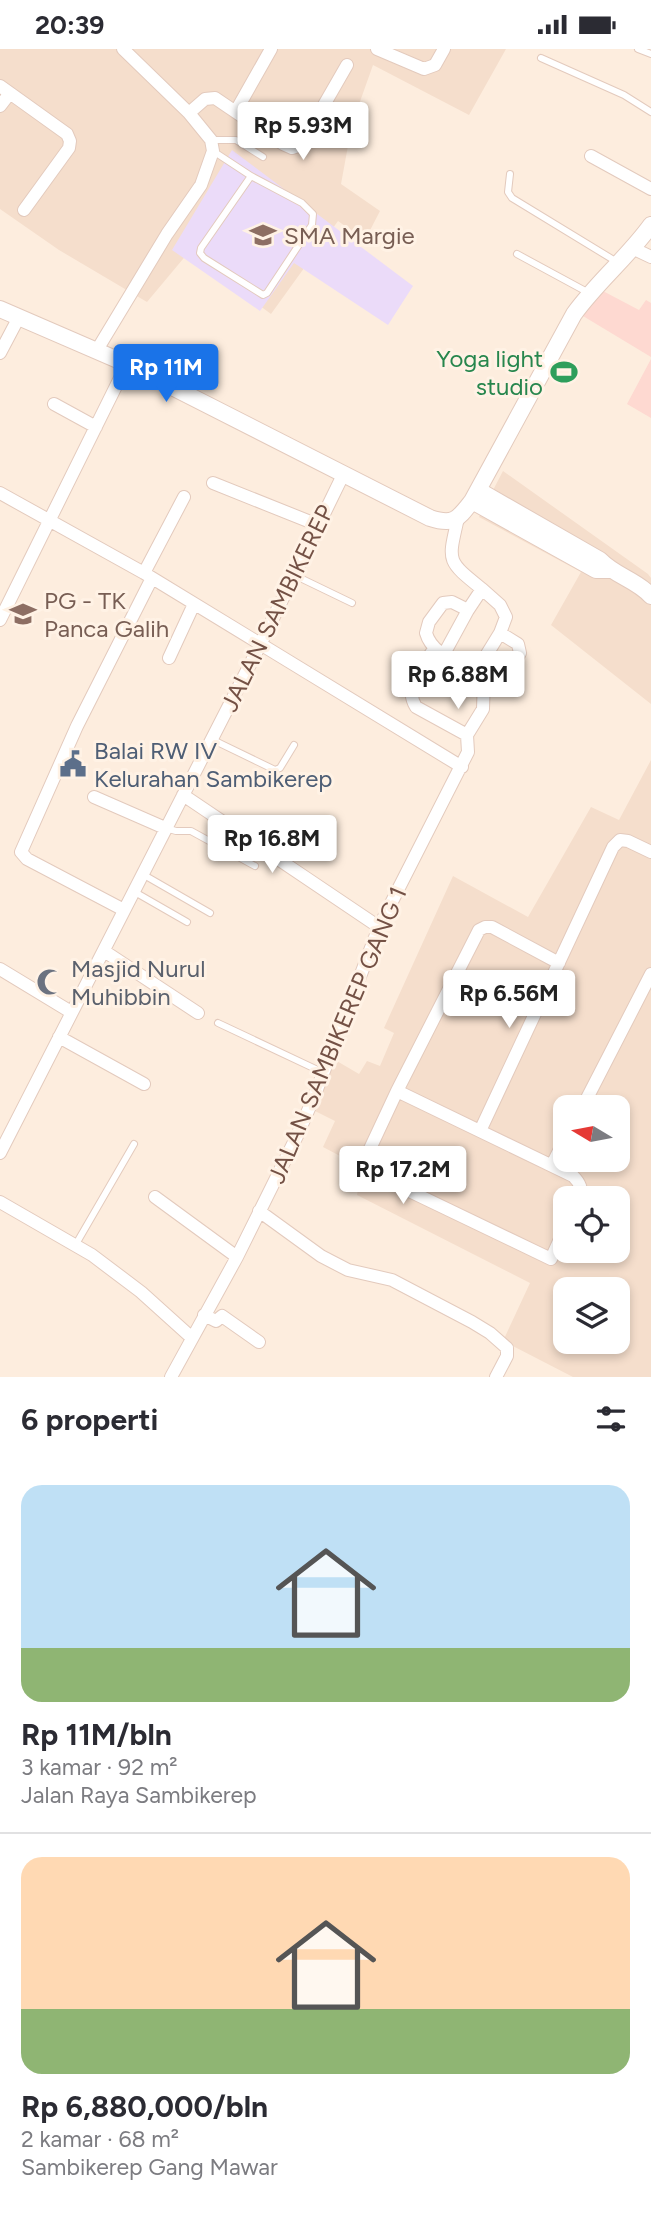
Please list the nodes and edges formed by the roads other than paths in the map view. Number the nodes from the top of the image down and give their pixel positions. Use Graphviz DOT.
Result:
graph roads {
  1 [pos="271,49"];
  2 [pos="377,49"];
  3 [pos="444,49"];
  4 [pos="638,49"];
  5 [pos="124,50"];
  6 [pos="651,54"];
  7 [pos="541,58"];
  8 [pos="347,65"];
  9 [pos="5,89"];
  10 [pos="0,106"];
  11 [pos="236,111"];
  12 [pos="651,112"];
  13 [pos="189,113"];
  14 [pos="212,146"];
  15 [pos="591,156"];
  16 [pos="263,157"];
  17 [pos="510,174"];
  18 [pos="251,176"];
  19 [pos="651,189"];
  20 [pos="23,210"];
  21 [pos="651,225"];
  22 [pos="632,248"];
  23 [pos="517,254"];
  24 [pos="651,257"];
  25 [pos="619,263"];
  26 [pos="589,293"];
  27 [pos="0,309"];
  28 [pos="19,317"];
  29 [pos="97,349"];
  30 [pos="0,353"];
  31 [pos="127,364"];
  32 [pos="54,404"];
  33 [pos="96,427"];
  34 [pos="343,475"];
  35 [pos="213,483"];
  36 [pos="0,492"];
  37 [pos="475,495"];
  38 [pos="184,497"];
  39 [pos="458,518"];
  40 [pos="51,520"];
  41 [pos="318,525"];
  42 [pos="294,575"];
  43 [pos="148,576"];
  44 [pos="482,589"];
  45 [pos="651,596"];
  46 [pos="352,603"];
  47 [pos="194,604"];
  48 [pos="468,610"];
  49 [pos="0,620"];
  50 [pos="500,633"];
  51 [pos="260,645"];
  52 [pos="439,652"];
  53 [pos="169,657"];
  54 [pos="480,675"];
  55 [pos="467,735"];
  56 [pos="211,739"];
  57 [pos="294,745"];
  58 [pos="462,767"];
  59 [pos="183,795"];
  60 [pos="94,797"];
  61 [pos="165,828"];
  62 [pos="651,852"];
  63 [pos="255,866"];
  64 [pos="142,874"];
  65 [pos="133,891"];
  66 [pos="124,910"];
  67 [pos="210,913"];
  68 [pos="187,922"];
  69 [pos="379,927"];
  70 [pos="104,951"];
  71 [pos="559,963"];
  72 [pos="0,969"];
  73 [pos="651,974"];
  74 [pos="71,1012"];
  75 [pos="198,1013"];
  76 [pos="218,1023"];
  77 [pos="59,1037"];
  78 [pos="324,1073"];
  79 [pos="144,1084"];
  80 [pos="397,1091"];
  81 [pos="589,1095"];
  82 [pos="480,1131"];
  83 [pos="134,1144"];
  84 [pos="0,1153"];
  85 [pos="552,1165"];
  86 [pos="580,1186"];
  87 [pos="155,1197"];
  88 [pos="0,1202"];
  89 [pos="259,1211"];
  90 [pos="76,1244"];
  91 [pos="553,1255"];
  92 [pos="237,1257"];
  93 [pos="204,1315"];
  94 [pos="192,1338"];
  95 [pos="259,1342"];
  96 [pos="176,1375"];
  97 [pos="496,1377"];
  1 -- 11 [label="street"];
  2 -- 3 [label="street"];
  4 -- 6 [label="lane"];
  5 -- 13 [label="street"];
  7 -- 12 [label="lane"];
  8 -- 11 [label="street"];
  9 -- 10 [label="street"];
  9 -- 20 [label="street"];
  11 -- 13 [label="street"];
  13 -- 14 [label="street"];
  14 -- 16 [label="lane"];
  14 -- 18 [label="lane"];
  14 -- 29 [label="street"];
  15 -- 19 [label="street"];
  17 -- 25 [label="lane"];
  18 -- 18 [label="lane"];
  21 -- 22 [label="street"];
  22 -- 24 [label="street"];
  22 -- 25 [label="street"];
  23 -- 26 [label="lane"];
  25 -- 26 [label="street"];
  26 -- 37 [label="street"];
  27 -- 28 [label="street"];
  28 -- 29 [label="street"];
  28 -- 30 [label="street"];
  29 -- 31 [label="street"];
  31 -- 33 [label="street"];
  31 -- 34 [label="street"];
  32 -- 33 [label="street"];
  33 -- 40 [label="street"];
  34 -- 39 [label="street"];
  34 -- 41 [label="street, JALAN SAMBIKEREP"];
  35 -- 41 [label="street"];
  36 -- 40 [label="street"];
  37 -- 39 [label="street"];
  37 -- 45 [label="street"];
  38 -- 43 [label="street"];
  39 -- 44 [label="street"];
  40 -- 43 [label="street"];
  40 -- 49 [label="street"];
  41 -- 42 [label="street, JALAN SAMBIKEREP"];
  42 -- 46 [label="lane"];
  42 -- 51 [label="street, JALAN SAMBIKEREP"];
  43 -- 47 [label="street"];
  43 -- 66 [label="street"];
  44 -- 48 [label="street"];
  44 -- 50 [label="street"];
  47 -- 51 [label="street"];
  47 -- 53 [label="street"];
  48 -- 52 [label="street"];
  48 -- 52 [label="street"];
  50 -- 54 [label="street"];
  50 -- 54 [label="street"];
  51 -- 56 [label="street, JALAN SAMBIKEREP"];
  51 -- 58 [label="street"];
  52 -- 54 [label="street"];
  52 -- 55 [label="street"];
  54 -- 55 [label="street"];
  55 -- 58 [label="street, JALAN SAMBIKEREP GANG 1"];
  56 -- 57 [label="lane"];
  56 -- 59 [label="street, JALAN SAMBIKEREP"];
  58 -- 69 [label="street, JALAN SAMBIKEREP GANG 1"];
  59 -- 61 [label="street, JALAN SAMBIKEREP"];
  59 -- 69 [label="street"];
  60 -- 61 [label="street"];
  61 -- 63 [label="lane"];
  61 -- 64 [label="street, JALAN SAMBIKEREP"];
  62 -- 71 [label="street"];
  64 -- 65 [label="street, JALAN SAMBIKEREP"];
  64 -- 67 [label="lane"];
  65 -- 66 [label="street, JALAN SAMBIKEREP"];
  65 -- 68 [label="lane"];
  66 -- 70 [label="street, JALAN SAMBIKEREP"];
  69 -- 78 [label="street, JALAN SAMBIKEREP GANG 1"];
  70 -- 74 [label="street, JALAN SAMBIKEREP"];
  70 -- 75 [label="street"];
  71 -- 80 [label="street"];
  71 -- 82 [label="street"];
  72 -- 74 [label="street"];
  73 -- 81 [label="street"];
  74 -- 77 [label="street, JALAN SAMBIKEREP"];
  76 -- 78 [label="lane"];
  77 -- 79 [label="street"];
  77 -- 84 [label="street, JALAN SAMBIKEREP"];
  78 -- 89 [label="street, JALAN SAMBIKEREP GANG 1"];
  80 -- 82 [label="street"];
  80 -- 91 [label="street"];
  82 -- 85 [label="street"];
  83 -- 90 [label="lane"];
  85 -- 86 [label="street"];
  87 -- 92 [label="street"];
  88 -- 90 [label="street"];
  89 -- 92 [label="street, JALAN SAMBIKEREP GANG 1"];
  89 -- 97 [label="street"];
  90 -- 94 [label="street"];
  92 -- 93 [label="street, JALAN SAMBIKEREP GANG 1"];
  93 -- 94 [label="street, JALAN SAMBIKEREP GANG 1"];
  93 -- 95 [label="street"];
  94 -- 96 [label="street, JALAN SAMBIKEREP GANG 1"];
}
